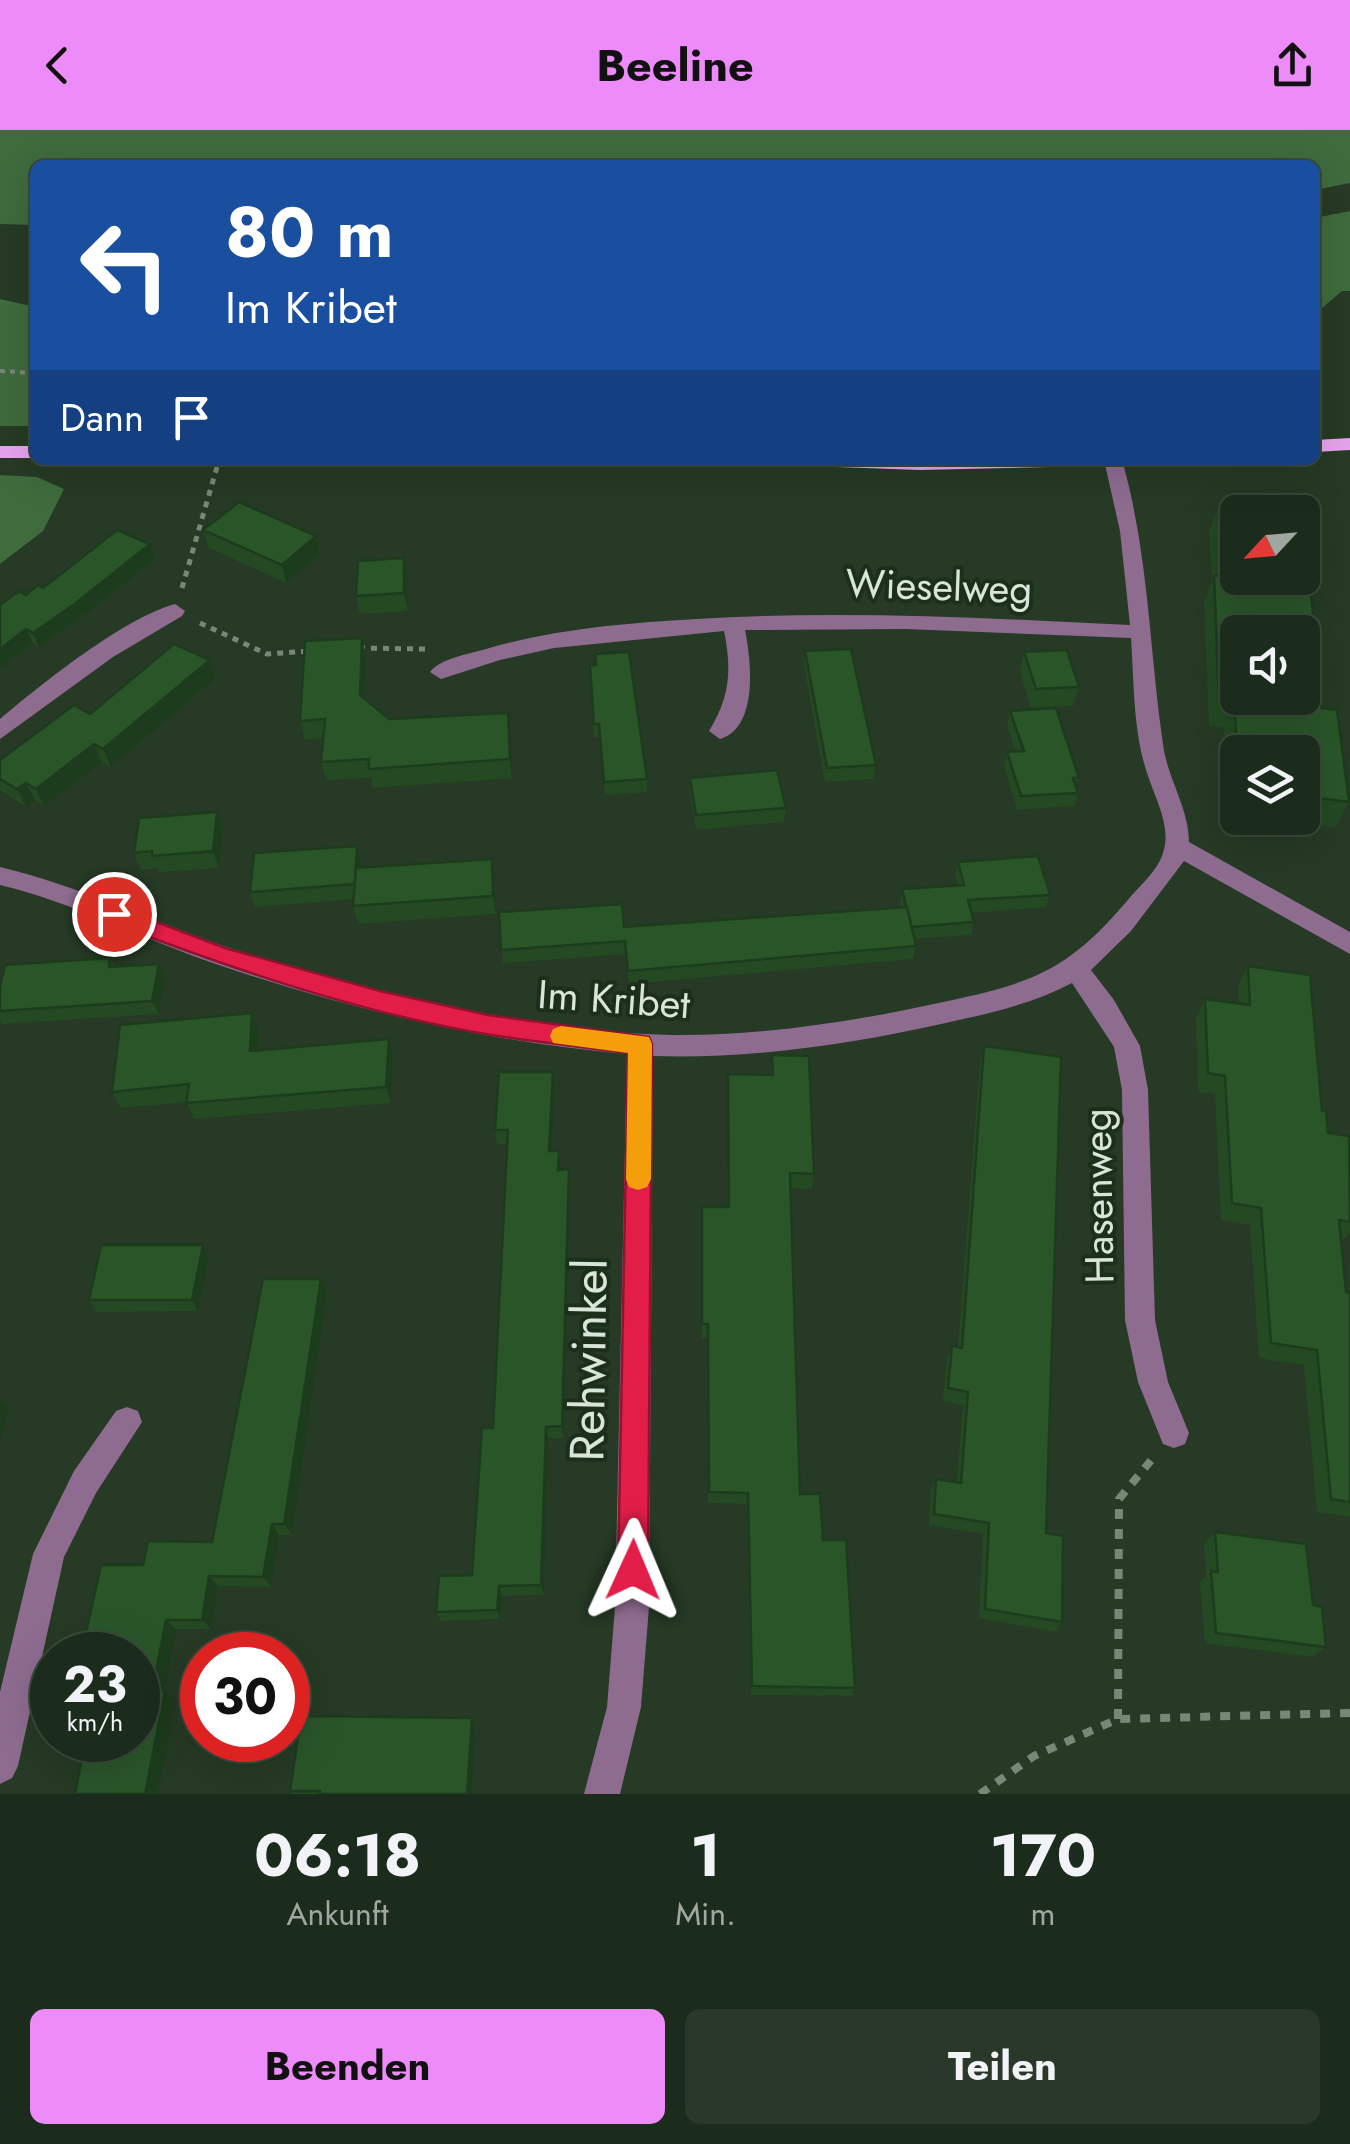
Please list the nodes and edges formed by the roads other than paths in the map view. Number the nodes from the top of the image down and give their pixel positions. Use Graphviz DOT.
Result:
graph roads {
  1 [pos="1350,444"];
  2 [pos="1320,446"];
  3 [pos="0,452"];
  4 [pos="30,452"];
  5 [pos="1115,465"];
  6 [pos="174,611"];
  7 [pos="733,622"];
  8 [pos="1142,632"];
  9 [pos="441,672"];
  10 [pos="0,731"];
  11 [pos="720,732"];
  12 [pos="1177,846"];
  13 [pos="0,876"];
  14 [pos="1350,944"];
  15 [pos="1075,969"];
  16 [pos="640,1044"];
  17 [pos="127,1422"];
  18 [pos="1174,1433"];
  19 [pos="0,1766"];
  20 [pos="602,1794"];
  1 -- 2 [label="main road"];
  3 -- 4 [label="main road"];
  5 -- 8 [label="street"];
  6 -- 10 [label="street"];
  7 -- 8 [label="street, Wieselweg"];
  7 -- 9 [label="street, Wieselweg"];
  7 -- 11 [label="street"];
  8 -- 12 [label="street"];
  12 -- 14 [label="street"];
  12 -- 15 [label="street, Im Kribet"];
  13 -- 16 [label="street, Im Kribet"];
  15 -- 16 [label="street, Im Kribet"];
  15 -- 18 [label="street, Hasenweg"];
  16 -- 20 [label="street, Rehwinkel"];
  17 -- 19 [label="street"];
}
